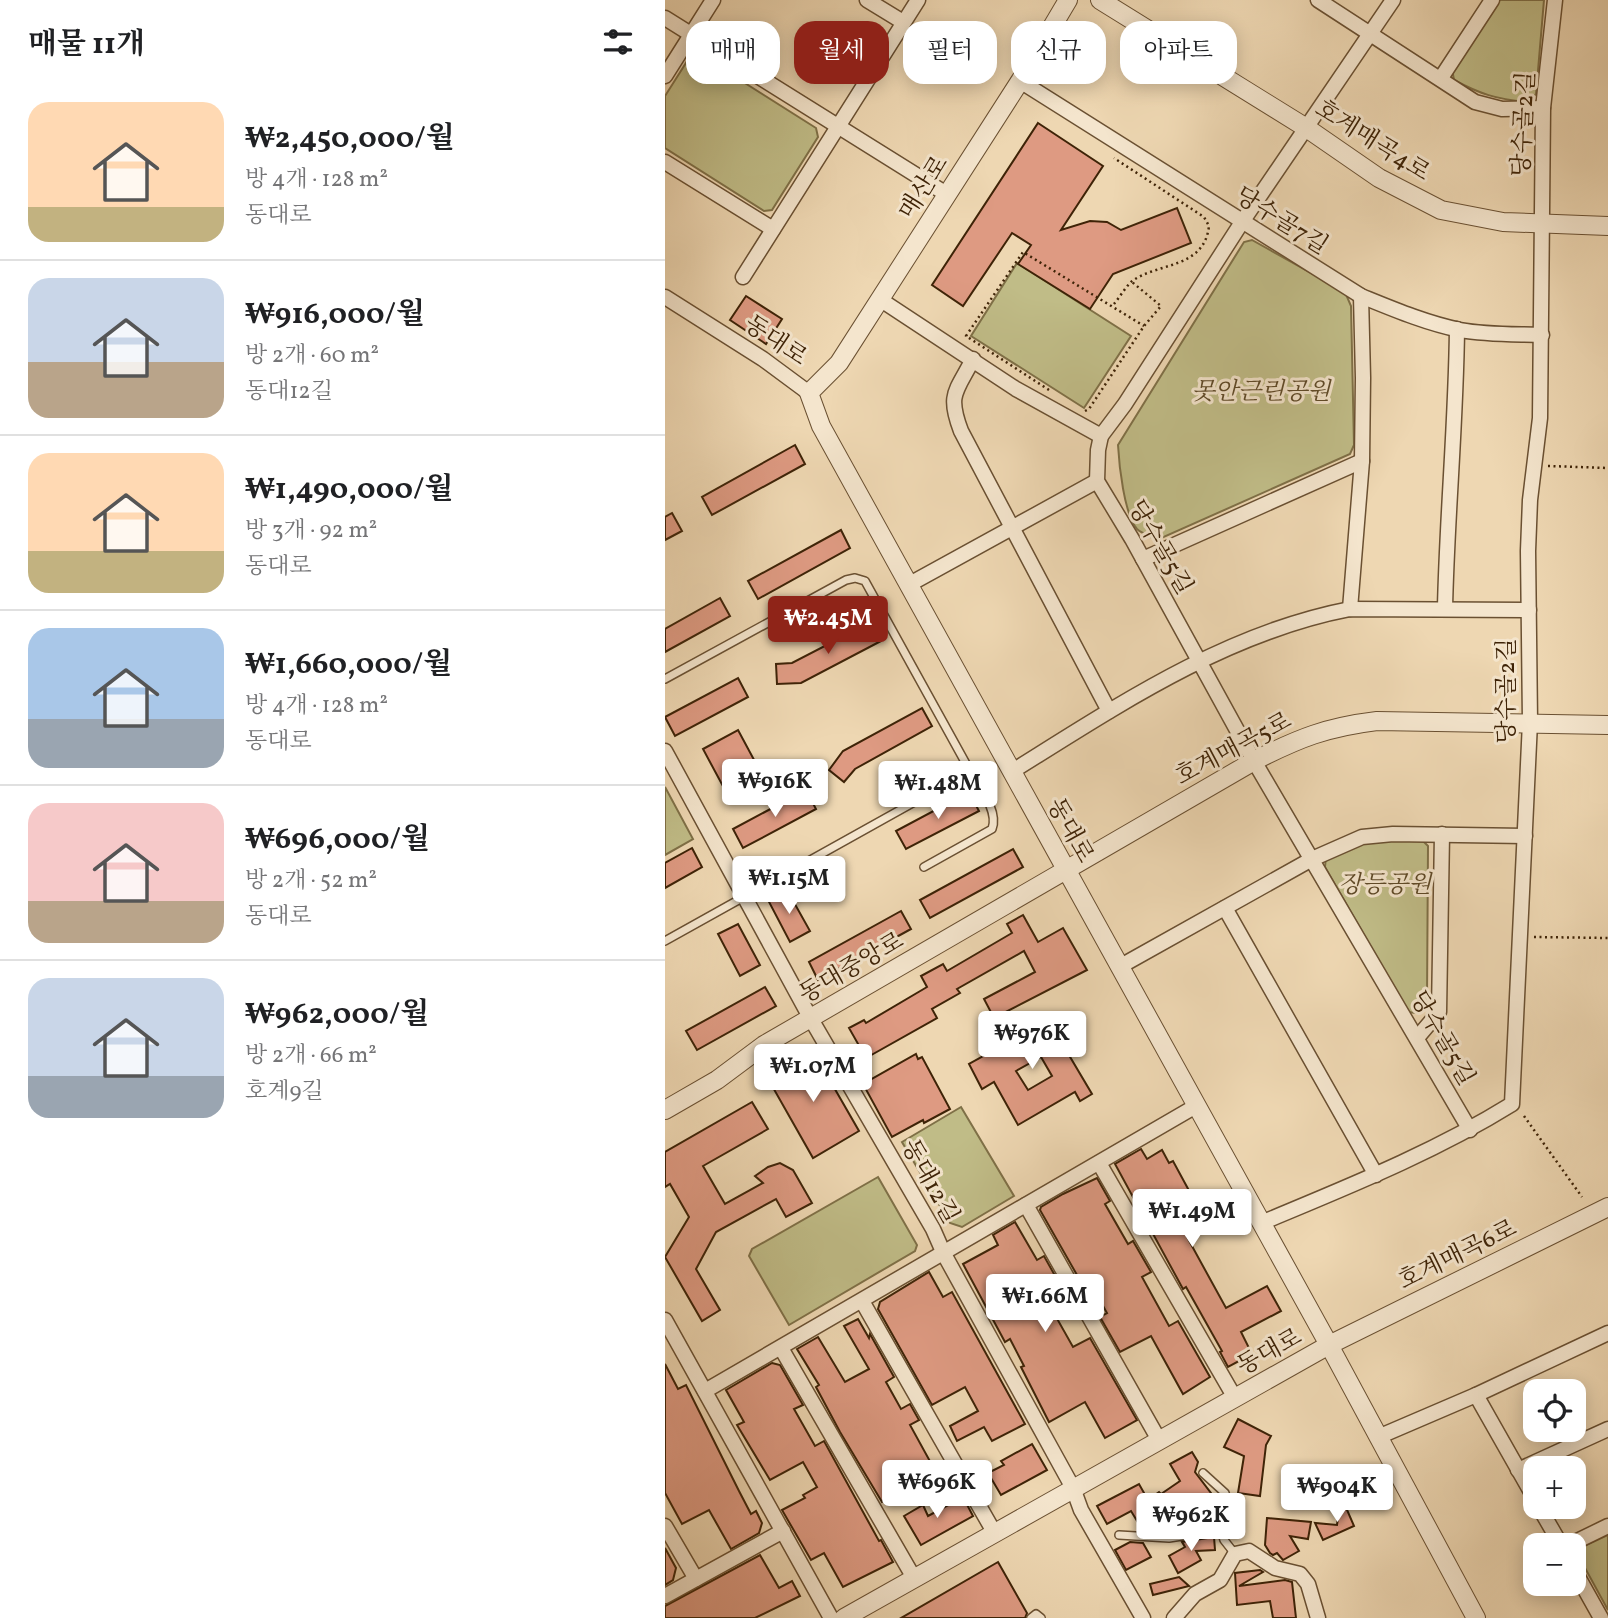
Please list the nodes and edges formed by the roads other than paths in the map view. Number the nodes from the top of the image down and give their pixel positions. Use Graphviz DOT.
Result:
graph roads {
  1 [pos="713,0"];
  2 [pos="867,0"];
  3 [pos="918,0"];
  4 [pos="1068,0"];
  5 [pos="1100,0"];
  6 [pos="1318,0"];
  7 [pos="1393,0"];
  8 [pos="1492,0"];
  9 [pos="1555,0"];
  10 [pos="665,18"];
  11 [pos="700,21"];
  12 [pos="904,21"];
  13 [pos="1056,21"];
  14 [pos="903,22"];
  15 [pos="686,30"];
  16 [pos="1370,35"];
  17 [pos="686,43"];
  18 [pos="665,76"];
  19 [pos="1440,78"];
  20 [pos="771,84"];
  21 [pos="1018,84"];
  22 [pos="1025,84"];
  23 [pos="1543,108"];
  24 [pos="838,126"];
  25 [pos="1308,129"];
  26 [pos="665,162"];
  27 [pos="948,195"];
  28 [pos="1242,222"];
  29 [pos="1541,224"];
  30 [pos="1608,226"];
  31 [pos="773,229"];
  32 [pos="743,277"];
  33 [pos="1361,296"];
  34 [pos="665,297"];
  35 [pos="880,300"];
  36 [pos="1457,329"];
  37 [pos="1542,335"];
  38 [pos="973,359"];
  39 [pos="809,393"];
  40 [pos="1101,436"];
  41 [pos="1362,461"];
  42 [pos="1097,481"];
  43 [pos="1010,527"];
  44 [pos="1143,559"];
  45 [pos="908,585"];
  46 [pos="1445,608"];
  47 [pos="1350,609"];
  48 [pos="1529,610"];
  49 [pos="1199,662"];
  50 [pos="665,679"];
  51 [pos="1109,711"];
  52 [pos="1530,722"];
  53 [pos="1608,725"];
  54 [pos="665,751"];
  55 [pos="1254,761"];
  56 [pos="970,771"];
  57 [pos="1011,772"];
  58 [pos="1442,834"];
  59 [pos="1525,836"];
  60 [pos="1312,859"];
  61 [pos="924,867"];
  62 [pos="1065,871"];
  63 [pos="745,897"];
  64 [pos="1225,908"];
  65 [pos="665,941"];
  66 [pos="1119,967"];
  67 [pos="811,1019"];
  68 [pos="1417,1038"];
  69 [pos="1196,1106"];
  70 [pos="665,1110"];
  71 [pos="1470,1130"];
  72 [pos="1099,1163"];
  73 [pos="1376,1175"];
  74 [pos="1026,1205"];
  75 [pos="1608,1207"];
  76 [pos="1261,1223"];
  77 [pos="944,1254"];
  78 [pos="862,1301"];
  79 [pos="665,1320"];
  80 [pos="1608,1333"];
  81 [pos="1329,1345"];
  82 [pos="781,1348"];
  83 [pos="705,1391"];
  84 [pos="1476,1395"];
  85 [pos="1235,1398"];
  86 [pos="1608,1429"];
  87 [pos="1378,1437"];
  88 [pos="1159,1440"];
  89 [pos="1518,1470"];
  90 [pos="1203,1473"];
  91 [pos="1523,1479"];
  92 [pos="1073,1488"];
  93 [pos="665,1526"];
  94 [pos="1608,1527"];
  95 [pos="1221,1530"];
  96 [pos="783,1531"];
  97 [pos="994,1532"];
  98 [pos="1119,1535"];
  99 [pos="1586,1537"];
  100 [pos="1235,1554"];
  101 [pos="914,1578"];
  102 [pos="696,1579"];
  103 [pos="1586,1591"];
  104 [pos="665,1596"];
  105 [pos="831,1618"];
  106 [pos="844,1618"];
  107 [pos="1031,1618"];
  108 [pos="1041,1618"];
  109 [pos="1143,1618"];
  110 [pos="1174,1618"];
  111 [pos="1318,1618"];
  112 [pos="1476,1618"];
  113 [pos="1601,1618"];
  1 -- 11 [label="street"];
  2 -- 14 [label="street"];
  3 -- 12 [label="street"];
  4 -- 13 [label="street, 매산로"];
  5 -- 25 [label="street, 호계매곡4로"];
  6 -- 16 [label="street"];
  7 -- 16 [label="street"];
  8 -- 19 [label="street"];
  9 -- 23 [label="street, 당수골2길"];
  10 -- 15 [label="street"];
  14 -- 24 [label="street"];
  16 -- 19 [label="street"];
  16 -- 25 [label="street"];
  17 -- 18 [label="street"];
  19 -- 23 [label="street"];
  20 -- 24 [label="street"];
  21 -- 27 [label="street, 매산로"];
  22 -- 28 [label="street, 당수골7길"];
  23 -- 29 [label="street, 당수골2길"];
  24 -- 27 [label="street"];
  24 -- 31 [label="street"];
  25 -- 28 [label="street"];
  25 -- 29 [label="street, 호계매곡4로"];
  26 -- 31 [label="street"];
  27 -- 35 [label="street, 매산로"];
  28 -- 33 [label="street, 당수골7길"];
  28 -- 40 [label="street"];
  29 -- 30 [label="street, 호계매곡4로"];
  29 -- 37 [label="street, 당수골2길"];
  31 -- 32 [label="street"];
  33 -- 36 [label="street, 당수골7길"];
  33 -- 41 [label="street"];
  34 -- 39 [label="street, 동대로"];
  35 -- 38 [label="street"];
  35 -- 39 [label="street, 매산로"];
  36 -- 37 [label="street, 당수골7길"];
  36 -- 46 [label="street"];
  37 -- 48 [label="street, 당수골2길"];
  38 -- 40 [label="street"];
  38 -- 43 [label="street"];
  39 -- 45 [label="street, 동대로"];
  40 -- 42 [label="street"];
  41 -- 44 [label="street"];
  41 -- 47 [label="street"];
  42 -- 43 [label="street"];
  42 -- 44 [label="street, 당수골5길"];
  43 -- 45 [label="street"];
  43 -- 51 [label="street"];
  44 -- 49 [label="street, 당수골5길"];
  45 -- 57 [label="street, 동대로"];
  46 -- 47 [label="street"];
  46 -- 48 [label="street"];
  47 -- 49 [label="street"];
  48 -- 52 [label="street, 당수골2길"];
  49 -- 51 [label="street"];
  49 -- 55 [label="street, 당수골5길"];
  50 -- 56 [label="lane"];
  51 -- 57 [label="street"];
  52 -- 53 [label="street, 호계매곡5로"];
  52 -- 55 [label="street, 호계매곡5로"];
  52 -- 59 [label="street, 당수골2길"];
  54 -- 63 [label="street, 동대12길"];
  55 -- 60 [label="street, 당수골5길"];
  55 -- 62 [label="street, 호계매곡5로"];
  56 -- 61 [label="lane"];
  56 -- 63 [label="lane"];
  57 -- 62 [label="street, 동대로"];
  58 -- 59 [label="street"];
  58 -- 60 [label="street"];
  58 -- 68 [label="street"];
  59 -- 71 [label="street, 당수골2길"];
  60 -- 64 [label="street"];
  60 -- 68 [label="street, 당수골5길"];
  62 -- 66 [label="street, 동대로"];
  62 -- 67 [label="street, 동대중앙로"];
  63 -- 65 [label="lane"];
  63 -- 67 [label="street, 동대12길"];
  64 -- 66 [label="street"];
  64 -- 73 [label="street"];
  66 -- 69 [label="street, 동대로"];
  67 -- 70 [label="street, 동대중앙로"];
  67 -- 77 [label="street, 동대12길"];
  68 -- 71 [label="street, 당수골5길"];
  69 -- 72 [label="street"];
  69 -- 76 [label="street, 동대로"];
  71 -- 73 [label="street, 당수골2길"];
  72 -- 74 [label="street"];
  72 -- 85 [label="street, 동대로"];
  73 -- 76 [label="street, 당수골2길"];
  74 -- 77 [label="street"];
  74 -- 88 [label="street"];
  75 -- 81 [label="street, 호계매곡6로"];
  76 -- 81 [label="street, 동대로"];
  77 -- 78 [label="street"];
  77 -- 92 [label="street, 동대12길"];
  78 -- 82 [label="street"];
  78 -- 97 [label="street"];
  79 -- 83 [label="street"];
  80 -- 84 [label="street"];
  81 -- 85 [label="street, 동대로"];
  81 -- 87 [label="street"];
  82 -- 83 [label="street"];
  82 -- 101 [label="street"];
  83 -- 96 [label="street"];
  84 -- 87 [label="street"];
  84 -- 89 [label="street"];
  85 -- 88 [label="street, 동대로"];
  86 -- 89 [label="street"];
  87 -- 112 [label="street"];
  88 -- 92 [label="street, 동대로"];
  89 -- 91 [label="street"];
  90 -- 95 [label="lane"];
  92 -- 97 [label="street, 동대로"];
  92 -- 109 [label="street, 동대12길"];
  93 -- 102 [label="street"];
  94 -- 99 [label="street"];
  95 -- 98 [label="lane"];
  95 -- 100 [label="lane"];
  96 -- 102 [label="street"];
  96 -- 105 [label="street"];
  97 -- 101 [label="street, 동대로"];
  100 -- 110 [label="street"];
  100 -- 111 [label="street"];
  101 -- 106 [label="street, 동대로"];
  102 -- 104 [label="street"];
  103 -- 113 [label="street"];
  107 -- 108 [label="lane"];
}
